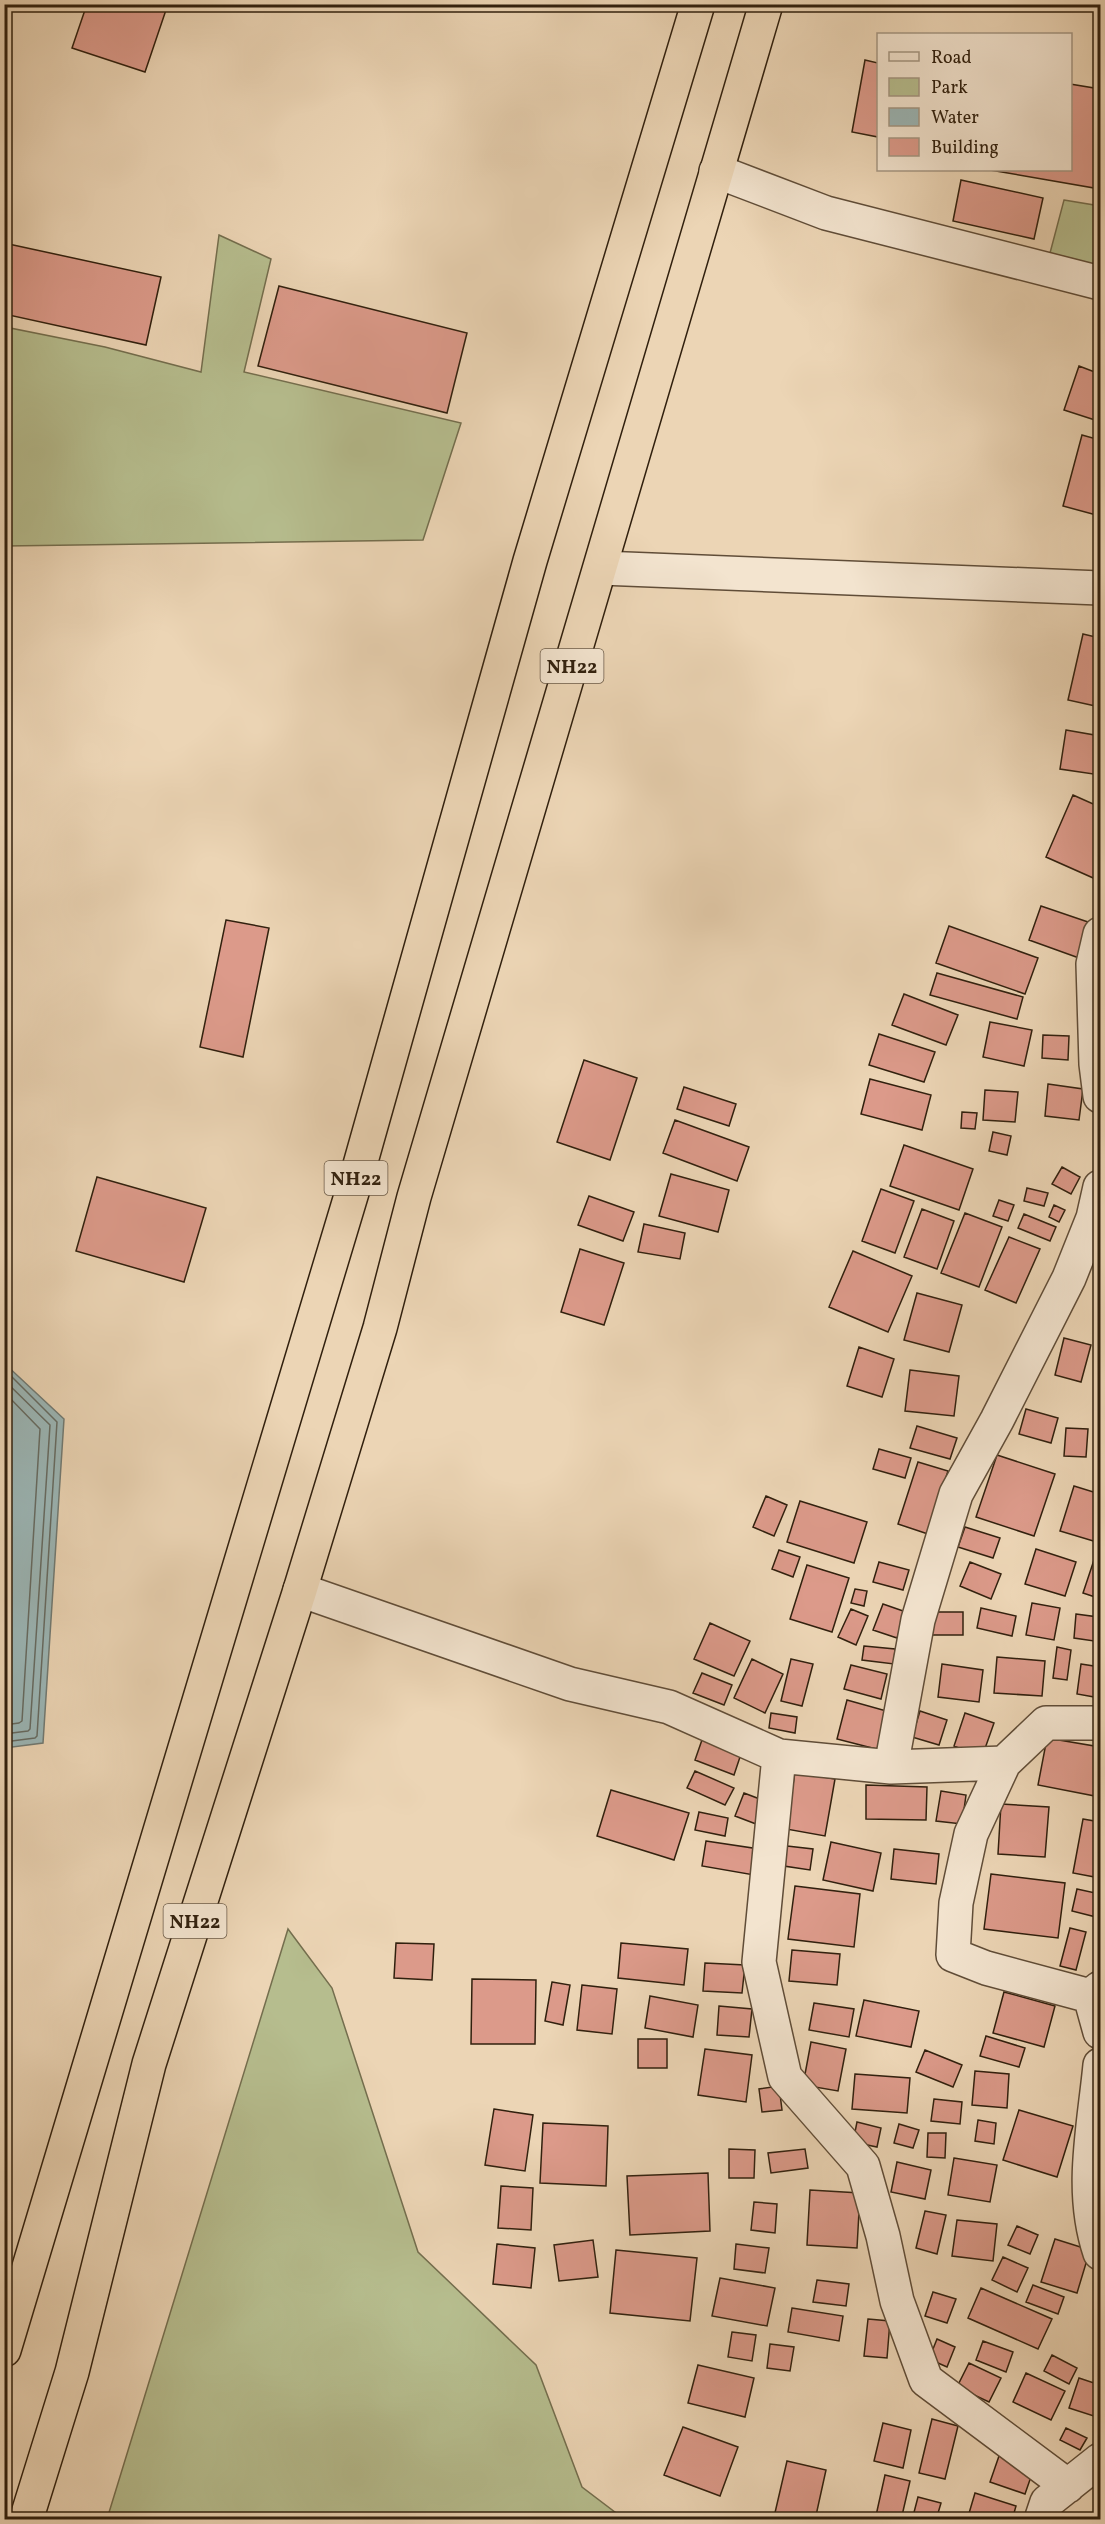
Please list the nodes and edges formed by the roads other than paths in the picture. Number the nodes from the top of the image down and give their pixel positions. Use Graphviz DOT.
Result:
graph roads {
  1 [pos="698,4"];
  2 [pos="766,4"];
  3 [pos="716,171"];
  4 [pos="1101,283"];
  5 [pos="601,568"];
  6 [pos="1101,588"];
  7 [pos="1101,934"];
  8 [pos="1101,1096"];
  9 [pos="1101,1187"];
  10 [pos="300,1590"];
  11 [pos="1101,1723"];
  12 [pos="779,1756"];
  13 [pos="1004,1763"];
  14 [pos="891,1767"];
  15 [pos="1095,1992"];
  16 [pos="1101,2032"];
  17 [pos="1101,2065"];
  18 [pos="1101,2253"];
  19 [pos="4,2350"];
  20 [pos="1101,2460"];
  21 [pos="1068,2486"];
  22 [pos="26,2520"];
  23 [pos="1041,2520"];
  1 -- 19 [label="highway, NH22"];
  2 -- 3 [label="highway, NH22"];
  3 -- 4 [label="street"];
  3 -- 5 [label="highway, NH22"];
  5 -- 6 [label="street"];
  5 -- 10 [label="highway, NH22"];
  7 -- 8 [label="street"];
  9 -- 14 [label="street"];
  10 -- 12 [label="street"];
  10 -- 22 [label="highway, NH22"];
  11 -- 13 [label="street"];
  12 -- 14 [label="street"];
  12 -- 21 [label="street"];
  13 -- 14 [label="street"];
  13 -- 15 [label="street"];
  15 -- 16 [label="street"];
  17 -- 18 [label="street"];
  20 -- 21 [label="street"];
  21 -- 23 [label="street"];
}
